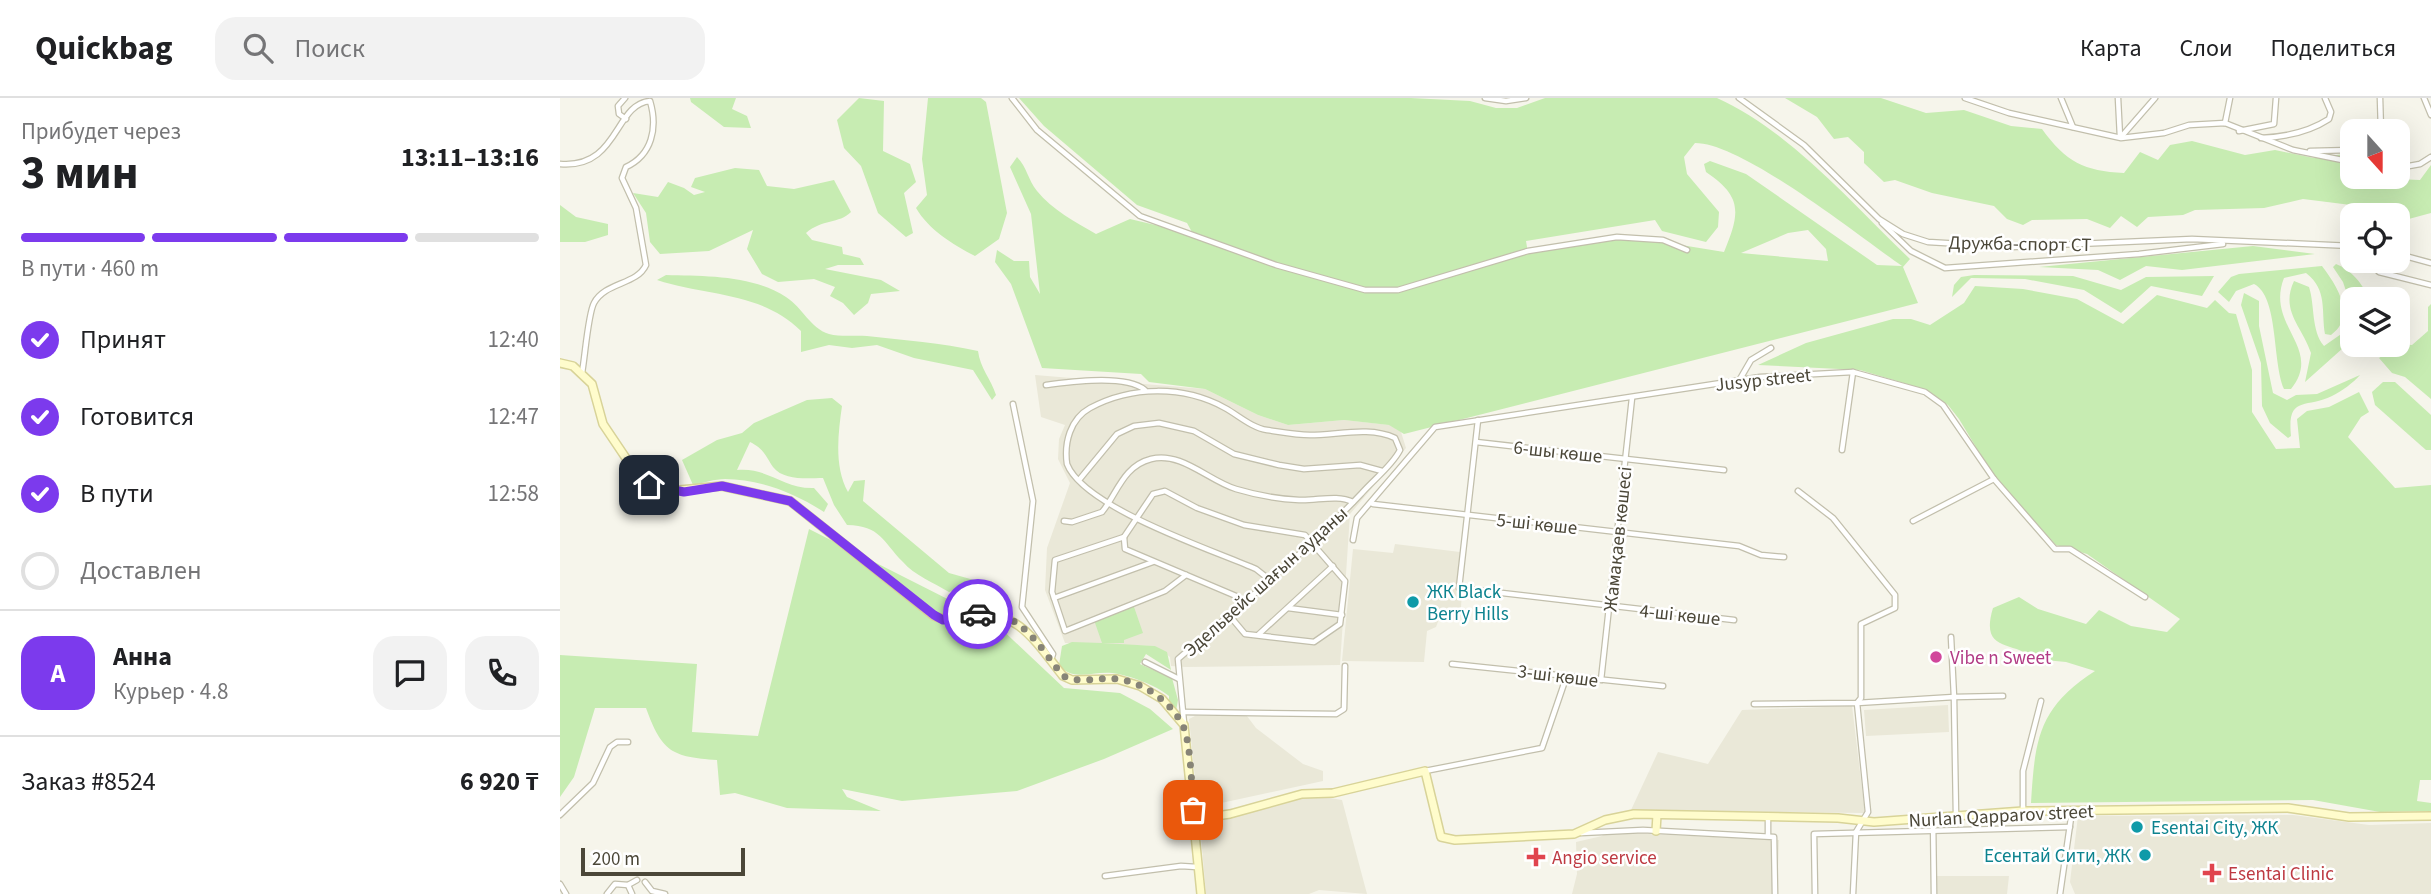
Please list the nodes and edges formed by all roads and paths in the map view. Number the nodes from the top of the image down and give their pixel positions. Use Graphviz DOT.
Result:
graph roads {
  1 [pos="625,98"];
  2 [pos="1012,98"];
  3 [pos="1485,98"];
  4 [pos="1526,98"];
  5 [pos="1739,98"];
  6 [pos="1965,98"];
  7 [pos="2061,98"];
  8 [pos="2118,98"];
  9 [pos="2155,98"];
  10 [pos="2230,98"];
  11 [pos="2276,98"];
  12 [pos="2325,98"];
  13 [pos="2381,98"];
  14 [pos="2424,98"];
  15 [pos="2431,115"];
  16 [pos="626,119"];
  17 [pos="2381,119"];
  18 [pos="2225,123"];
  19 [pos="2074,127"];
  20 [pos="2238,131"];
  21 [pos="2120,138"];
  22 [pos="2257,138"];
  23 [pos="2340,150"];
  24 [pos="2302,151"];
  25 [pos="2431,158"];
  26 [pos="2340,160"];
  27 [pos="560,164"];
  28 [pos="2410,166"];
  29 [pos="1879,219"];
  30 [pos="2236,242"];
  31 [pos="2340,246"];
  32 [pos="1687,250"];
  33 [pos="2410,257"];
  34 [pos="2431,263"];
  35 [pos="2383,273"];
  36 [pos="2431,285"];
  37 [pos="1771,348"];
  38 [pos="560,363"];
  39 [pos="1853,372"];
  40 [pos="582,373"];
  41 [pos="1740,380"];
  42 [pos="1046,385"];
  43 [pos="1146,391"];
  44 [pos="1632,398"];
  45 [pos="1013,404"];
  46 [pos="1478,420"];
  47 [pos="1476,442"];
  48 [pos="1842,450"];
  49 [pos="1626,458"];
  50 [pos="1724,470"];
  51 [pos="1382,471"];
  52 [pos="1994,479"];
  53 [pos="1079,480"];
  54 [pos="1798,491"];
  55 [pos="1106,502"];
  56 [pos="1353,502"];
  57 [pos="1372,504"];
  58 [pos="1467,516"];
  59 [pos="1136,519"];
  60 [pos="1063,521"];
  61 [pos="1913,521"];
  62 [pos="1617,532"];
  63 [pos="1124,537"];
  64 [pos="1353,540"];
  65 [pos="1110,542"];
  66 [pos="1314,542"];
  67 [pos="1125,549"];
  68 [pos="1784,558"];
  69 [pos="1154,562"];
  70 [pos="1333,566"];
  71 [pos="1186,575"];
  72 [pos="1270,580"];
  73 [pos="2145,597"];
  74 [pos="1054,598"];
  75 [pos="1243,603"];
  76 [pos="1608,606"];
  77 [pos="1286,607"];
  78 [pos="1229,615"];
  79 [pos="1342,615"];
  80 [pos="1734,620"];
  81 [pos="1259,635"];
  82 [pos="1951,637"];
  83 [pos="1050,660"];
  84 [pos="1145,662"];
  85 [pos="1452,664"];
  86 [pos="1345,666"];
  87 [pos="1566,678"];
  88 [pos="1180,680"];
  89 [pos="1601,680"];
  90 [pos="1663,686"];
  91 [pos="2003,696"];
  92 [pos="1954,697"];
  93 [pos="2041,701"];
  94 [pos="1754,704"];
  95 [pos="1857,704"];
  96 [pos="1183,712"];
  97 [pos="1184,725"];
  98 [pos="628,742"];
  99 [pos="1425,771"];
  100 [pos="2022,811"];
  101 [pos="2072,811"];
  102 [pos="560,815"];
  103 [pos="1657,815"];
  104 [pos="1956,815"];
  105 [pos="2429,816"];
  106 [pos="1768,817"];
  107 [pos="1933,817"];
  108 [pos="1194,820"];
  109 [pos="1864,821"];
  110 [pos="2070,827"];
  111 [pos="1934,830"];
  112 [pos="1656,831"];
  113 [pos="1856,832"];
  114 [pos="1574,834"];
  115 [pos="1768,835"];
  116 [pos="1197,867"];
  117 [pos="1105,876"];
  118 [pos="637,880"];
  119 [pos="645,881"];
  120 [pos="560,884"];
  121 [pos="628,885"];
  122 [pos="651,892"];
  123 [pos="566,894"];
  124 [pos="607,894"];
  125 [pos="632,894"];
  126 [pos="665,894"];
  127 [pos="1201,894"];
  128 [pos="1775,894"];
  129 [pos="1815,894"];
  130 [pos="1853,894"];
  131 [pos="1934,894"];
  132 [pos="2060,894"];
  1 -- 16 [label="street"];
  2 -- 32 [label="street"];
  3 -- 4 [label="street"];
  5 -- 29 [label="street, Дружба-спорт СТ"];
  6 -- 19 [label="street"];
  7 -- 19 [label="street"];
  8 -- 21 [label="street"];
  9 -- 21 [label="street"];
  10 -- 18 [label="street"];
  11 -- 20 [label="street"];
  12 -- 22 [label="street"];
  13 -- 17 [label="street"];
  14 -- 15 [label="street"];
  16 -- 27 [label="street"];
  16 -- 40 [label="street"];
  18 -- 20 [label="street"];
  18 -- 21 [label="street"];
  19 -- 21 [label="street"];
  20 -- 22 [label="street"];
  22 -- 24 [label="street"];
  23 -- 24 [label="street"];
  24 -- 26 [label="street"];
  25 -- 28 [label="street"];
  29 -- 30 [label="street, Дружба-спорт СТ"];
  29 -- 30 [label="street, Дружба-спорт СТ"];
  30 -- 31 [label="street, Дружба-спорт СТ"];
  33 -- 34 [label="street"];
  35 -- 36 [label="street"];
  37 -- 41 [label="street"];
  38 -- 40 [label="street"];
  39 -- 41 [label="street, Jusyp street"];
  39 -- 48 [label="street"];
  39 -- 52 [label="street, Jusyp street"];
  40 -- 83 [label="street"];
  41 -- 44 [label="street, Jusyp street"];
  42 -- 43 [label="street"];
  43 -- 51 [label="street, Эдельвейс шағын ауданы"];
  43 -- 53 [label="street"];
  44 -- 46 [label="street, Jusyp street"];
  44 -- 49 [label="street, Жамақаев көшесі"];
  45 -- 83 [label="street"];
  46 -- 47 [label="street"];
  46 -- 57 [label="street, Jusyp street"];
  47 -- 49 [label="street, 6-шы көше"];
  47 -- 58 [label="street"];
  49 -- 50 [label="street, 6-шы көше"];
  49 -- 62 [label="street, Жамақаев көшесі"];
  51 -- 53 [label="street"];
  51 -- 56 [label="street, Эдельвейс шағын ауданы"];
  52 -- 61 [label="street"];
  52 -- 73 [label="street, Jusyp street"];
  53 -- 55 [label="street"];
  54 -- 95 [label="street"];
  55 -- 56 [label="street"];
  55 -- 59 [label="street"];
  55 -- 60 [label="street"];
  56 -- 66 [label="street, Эдельвейс шағын ауданы"];
  57 -- 58 [label="street, 5-ші көше"];
  57 -- 64 [label="street, Jusyp street"];
  58 -- 62 [label="street, 5-ші көше"];
  58 -- 76 [label="street, 4-ші көше"];
  59 -- 63 [label="street"];
  59 -- 66 [label="street"];
  59 -- 72 [label="street"];
  62 -- 68 [label="street, 5-ші көше"];
  62 -- 76 [label="street, Жамақаев көшесі"];
  63 -- 65 [label="street"];
  63 -- 67 [label="street"];
  65 -- 67 [label="street"];
  65 -- 74 [label="street"];
  66 -- 70 [label="street"];
  66 -- 72 [label="street, Эдельвейс шағын ауданы"];
  67 -- 69 [label="street"];
  69 -- 71 [label="street"];
  69 -- 74 [label="street"];
  70 -- 77 [label="street"];
  70 -- 79 [label="street"];
  71 -- 74 [label="street"];
  71 -- 75 [label="street"];
  72 -- 75 [label="street, Эдельвейс шағын ауданы"];
  75 -- 78 [label="street, Эдельвейс шағын ауданы"];
  76 -- 80 [label="street, 4-ші көше"];
  76 -- 89 [label="street, Жамақаев көшесі"];
  77 -- 79 [label="street"];
  77 -- 81 [label="street"];
  78 -- 81 [label="street"];
  78 -- 88 [label="street, Эдельвейс шағын ауданы"];
  79 -- 81 [label="street"];
  82 -- 92 [label="street"];
  83 -- 97 [label="street"];
  84 -- 88 [label="street"];
  85 -- 87 [label="street, 3-ші көше"];
  86 -- 96 [label="street"];
  87 -- 89 [label="street, 3-ші көше"];
  87 -- 99 [label="street"];
  88 -- 96 [label="street, Эдельвейс шағын ауданы"];
  89 -- 90 [label="street, 3-ші көше"];
  91 -- 92 [label="street"];
  92 -- 95 [label="street"];
  92 -- 104 [label="street"];
  93 -- 100 [label="street"];
  94 -- 95 [label="street"];
  95 -- 109 [label="street"];
  96 -- 97 [label="street"];
  97 -- 108 [label="street"];
  98 -- 102 [label="street"];
  99 -- 108 [label="street"];
  99 -- 114 [label="street, Nurlan Qapparov street"];
  100 -- 101 [label="street, Nurlan Qapparov street"];
  100 -- 104 [label="street, Nurlan Qapparov street"];
  101 -- 105 [label="street, Nurlan Qapparov street"];
  101 -- 110 [label="street"];
  103 -- 106 [label="street, Nurlan Qapparov street"];
  103 -- 112 [label="street"];
  103 -- 114 [label="street, Nurlan Qapparov street"];
  104 -- 107 [label="street, Nurlan Qapparov street"];
  106 -- 109 [label="street, Nurlan Qapparov street"];
  106 -- 115 [label="street"];
  107 -- 109 [label="street, Nurlan Qapparov street"];
  107 -- 111 [label="street"];
  108 -- 116 [label="street"];
  109 -- 113 [label="street"];
  110 -- 111 [label="street, Nurlan Qapparov street"];
  110 -- 132 [label="street"];
  111 -- 113 [label="street, Nurlan Qapparov street"];
  111 -- 131 [label="street"];
  112 -- 114 [label="street, Nurlan Qapparov street"];
  112 -- 115 [label="street, Nurlan Qapparov street"];
  113 -- 129 [label="street, Nurlan Qapparov street"];
  113 -- 130 [label="street"];
  115 -- 128 [label="street, Nurlan Qapparov street"];
  116 -- 117 [label="street"];
  116 -- 127 [label="street"];
  118 -- 121 [label="street"];
  119 -- 122 [label="street"];
  120 -- 123 [label="street"];
  121 -- 124 [label="street"];
  121 -- 125 [label="street"];
  122 -- 126 [label="street"];
}
